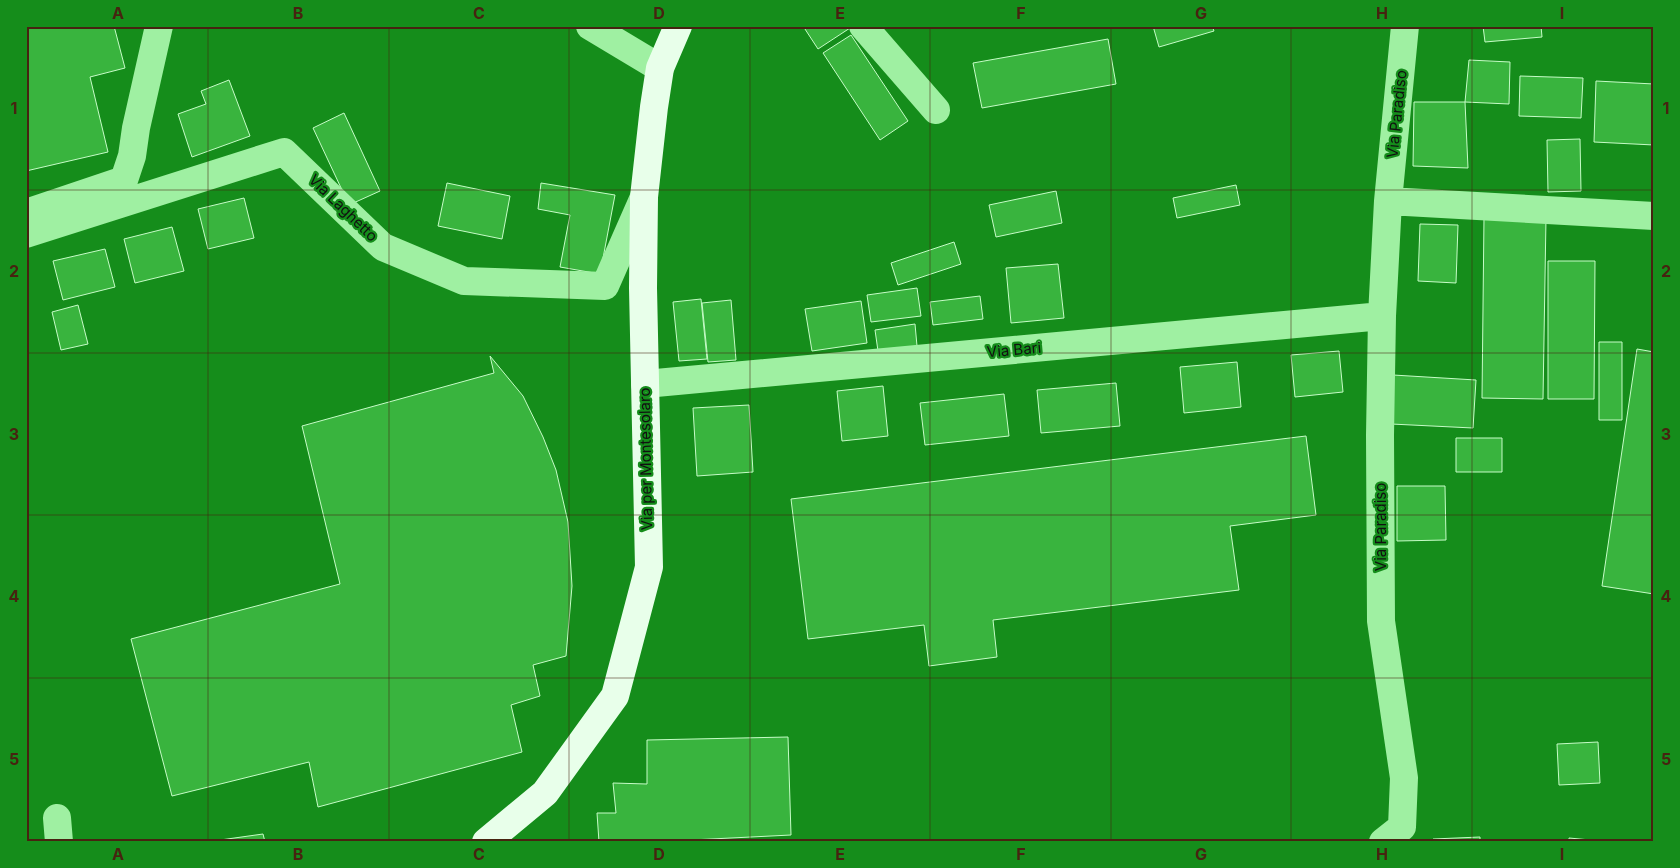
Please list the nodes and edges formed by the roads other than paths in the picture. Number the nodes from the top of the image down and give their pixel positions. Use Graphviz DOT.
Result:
graph roads {
  1 [pos="159,26"];
  2 [pos="590,26"];
  3 [pos="678,26"];
  4 [pos="864,26"];
  5 [pos="1405,26"];
  6 [pos="660,68"];
  7 [pos="936,110"];
  8 [pos="644,197"];
  9 [pos="1388,201"];
  10 [pos="26,213"];
  11 [pos="1654,216"];
  12 [pos="26,234"];
  13 [pos="1382,316"];
  14 [pos="645,384"];
  15 [pos="486,842"];
  16 [pos="1383,842"];
  1 -- 10 [label="street"];
  2 -- 6 [label="street"];
  3 -- 6 [label="main road, Via per Montesolaro"];
  4 -- 7 [label="street"];
  5 -- 9 [label="street, Via Paradiso"];
  6 -- 8 [label="main road, Via per Montesolaro"];
  8 -- 12 [label="street, Via Laghetto"];
  8 -- 14 [label="main road, Via per Montesolaro"];
  9 -- 11 [label="street"];
  9 -- 13 [label="street, Via Paradiso"];
  13 -- 14 [label="street, Via Bari"];
  13 -- 16 [label="street, Via Paradiso"];
  14 -- 15 [label="main road, Via per Montesolaro"];
}
